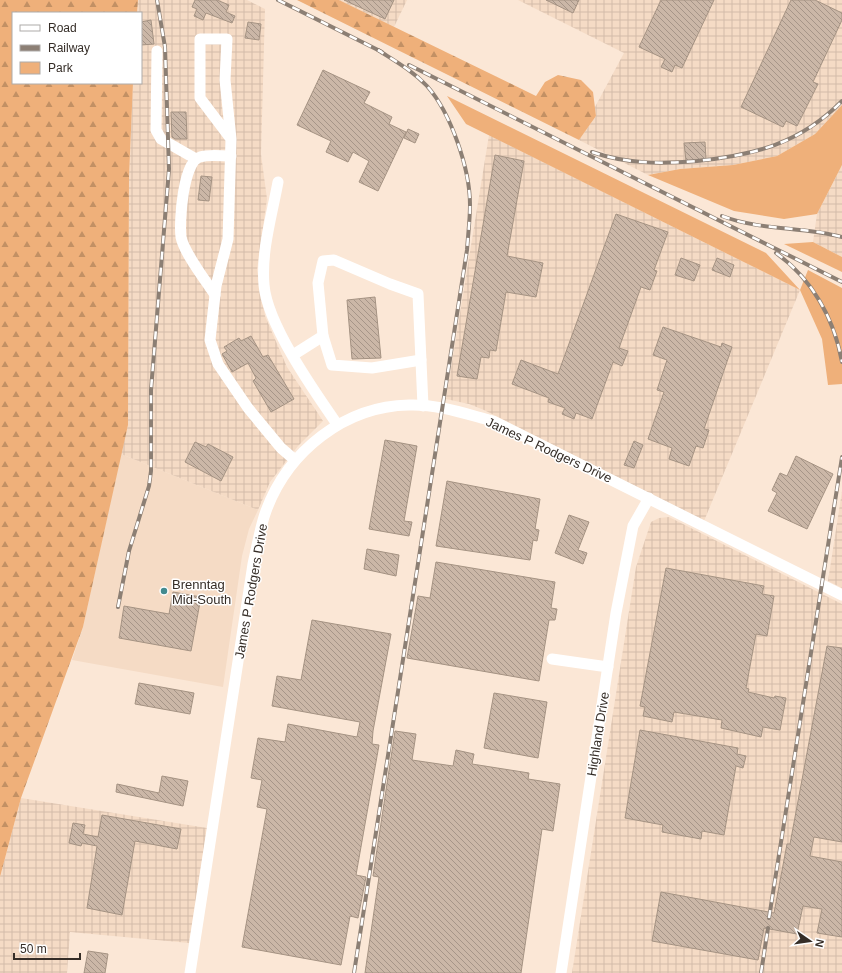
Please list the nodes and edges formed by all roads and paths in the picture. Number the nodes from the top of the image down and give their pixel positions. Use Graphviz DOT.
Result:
graph roads {
  1 [pos="157,51"];
  2 [pos="231,139"];
  3 [pos="231,156"];
  4 [pos="196,159"];
  5 [pos="278,182"];
  6 [pos="215,295"];
  7 [pos="323,336"];
  8 [pos="293,355"];
  9 [pos="421,360"];
  10 [pos="423,406"];
  11 [pos="338,424"];
  12 [pos="295,460"];
  13 [pos="649,498"];
  14 [pos="842,596"];
  15 [pos="552,659"];
  16 [pos="608,667"];
  17 [pos="190,973"];
  18 [pos="561,973"];
  1 -- 4 [label="street"];
  2 -- 2 [label="street"];
  2 -- 3 [label="street"];
  3 -- 4 [label="street"];
  3 -- 6 [label="street"];
  4 -- 6 [label="street"];
  5 -- 8 [label="street"];
  6 -- 12 [label="street"];
  7 -- 8 [label="street"];
  7 -- 9 [label="street"];
  7 -- 9 [label="street"];
  8 -- 11 [label="street"];
  9 -- 10 [label="street"];
  10 -- 11 [label="street, James P Rodgers Drive"];
  10 -- 13 [label="street, James P Rodgers Drive"];
  11 -- 12 [label="street, James P Rodgers Drive"];
  12 -- 17 [label="street, James P Rodgers Drive"];
  13 -- 14 [label="street, James P Rodgers Drive"];
  13 -- 16 [label="street, Highland Drive"];
  15 -- 16 [label="street"];
  16 -- 18 [label="street, Highland Drive"];
}
